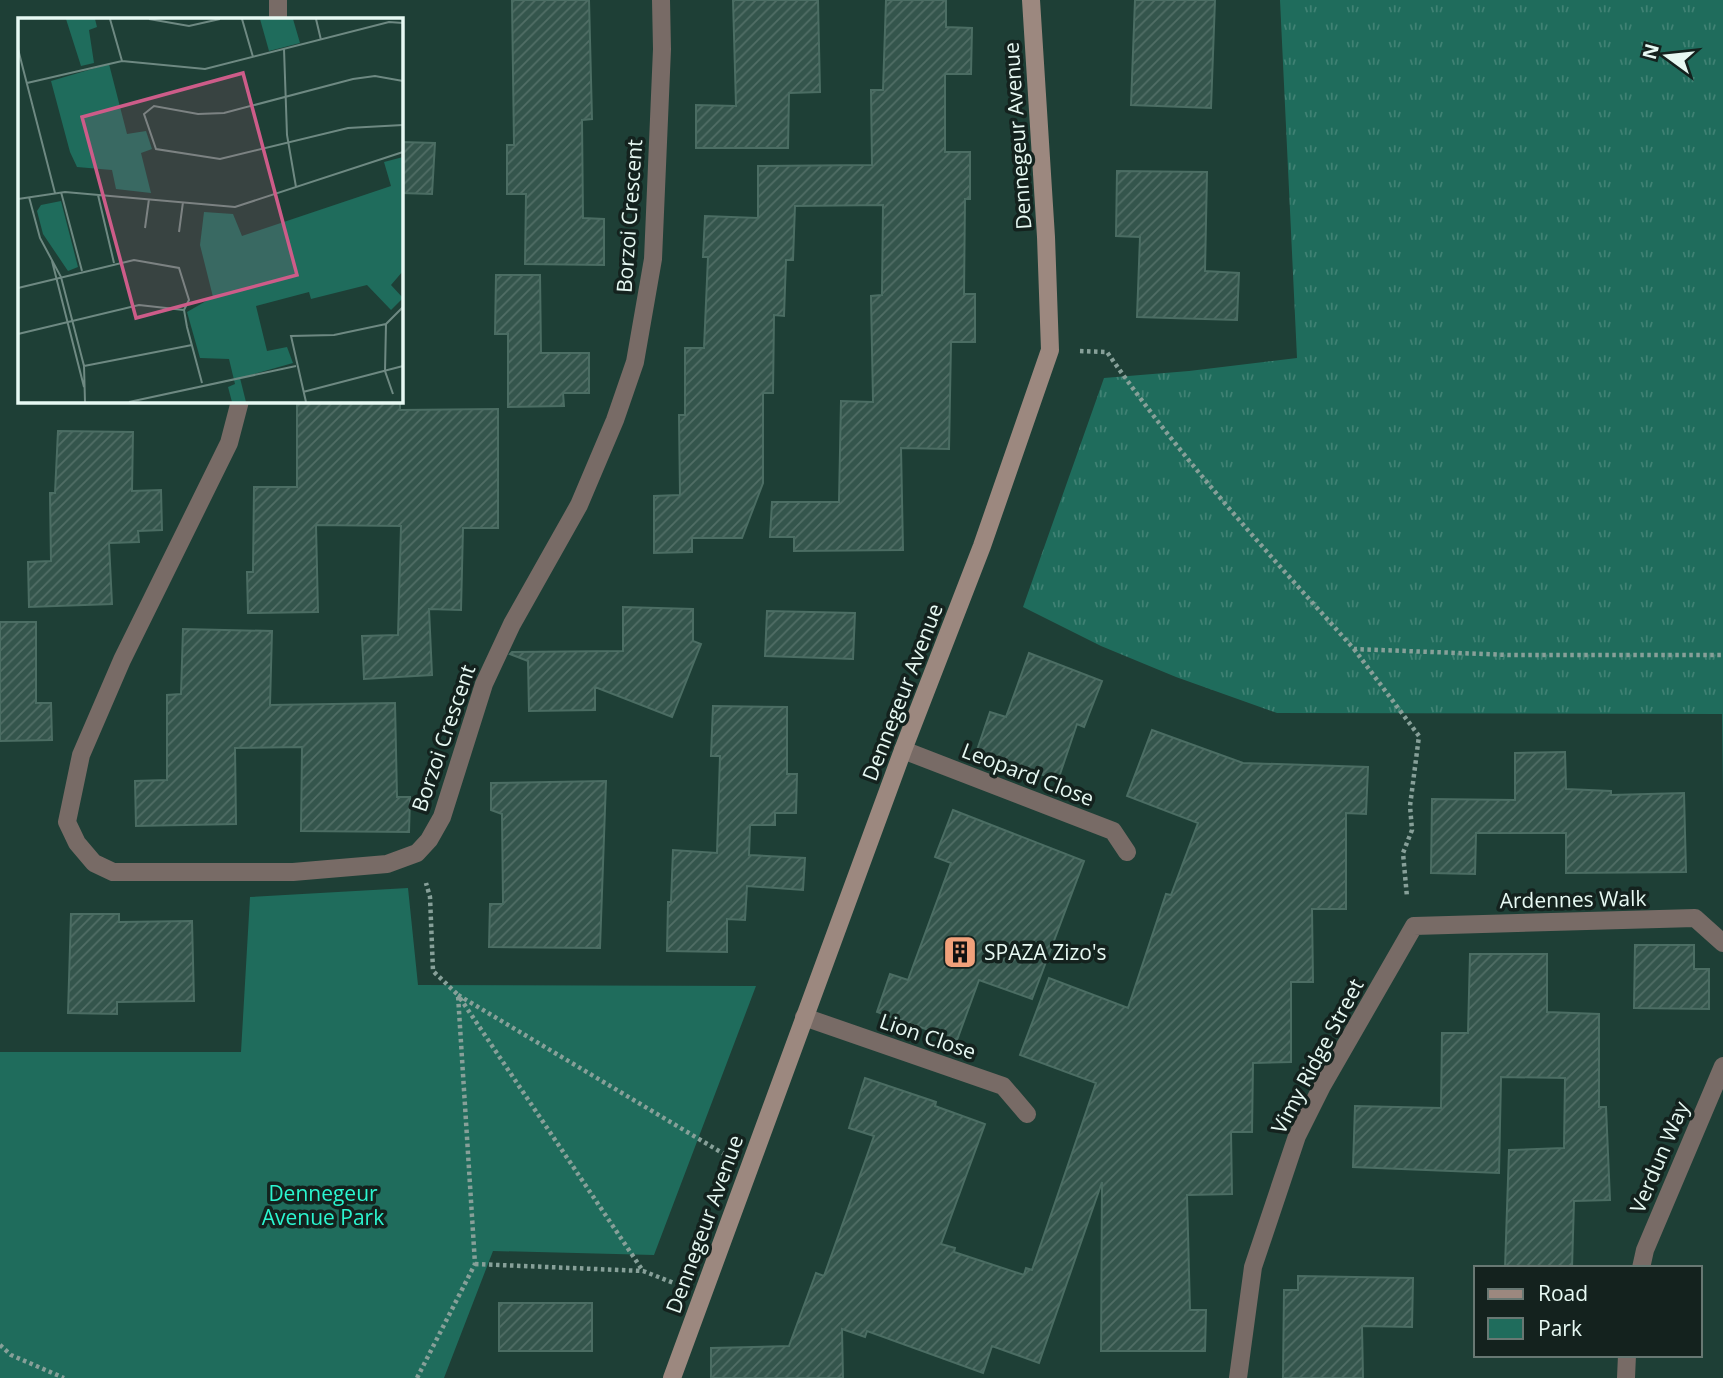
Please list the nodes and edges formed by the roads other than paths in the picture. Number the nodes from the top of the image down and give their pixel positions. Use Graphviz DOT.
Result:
graph roads {
  1 [pos="278,0"];
  2 [pos="661,0"];
  3 [pos="1031,0"];
  4 [pos="278,18"];
  5 [pos="240,402"];
  6 [pos="903,750"];
  7 [pos="1127,852"];
  8 [pos="1415,926"];
  9 [pos="1723,943"];
  10 [pos="804,1017"];
  11 [pos="1723,1066"];
  12 [pos="1027,1114"];
  13 [pos="1641,1266"];
  14 [pos="1627,1357"];
  15 [pos="672,1378"];
  16 [pos="1238,1378"];
  17 [pos="1626,1378"];
  1 -- 4 [label="street"];
  2 -- 5 [label="street, Borzoi Crescent"];
  3 -- 6 [label="street, Dennegeur Avenue"];
  6 -- 7 [label="street, Leopard Close"];
  6 -- 10 [label="street, Dennegeur Avenue"];
  8 -- 9 [label="street, Ardennes Walk"];
  8 -- 16 [label="street, Vimy Ridge Street"];
  10 -- 12 [label="street, Lion Close"];
  10 -- 15 [label="street, Dennegeur Avenue"];
  11 -- 13 [label="street, Verdun Way"];
  14 -- 17 [label="street"];
}
